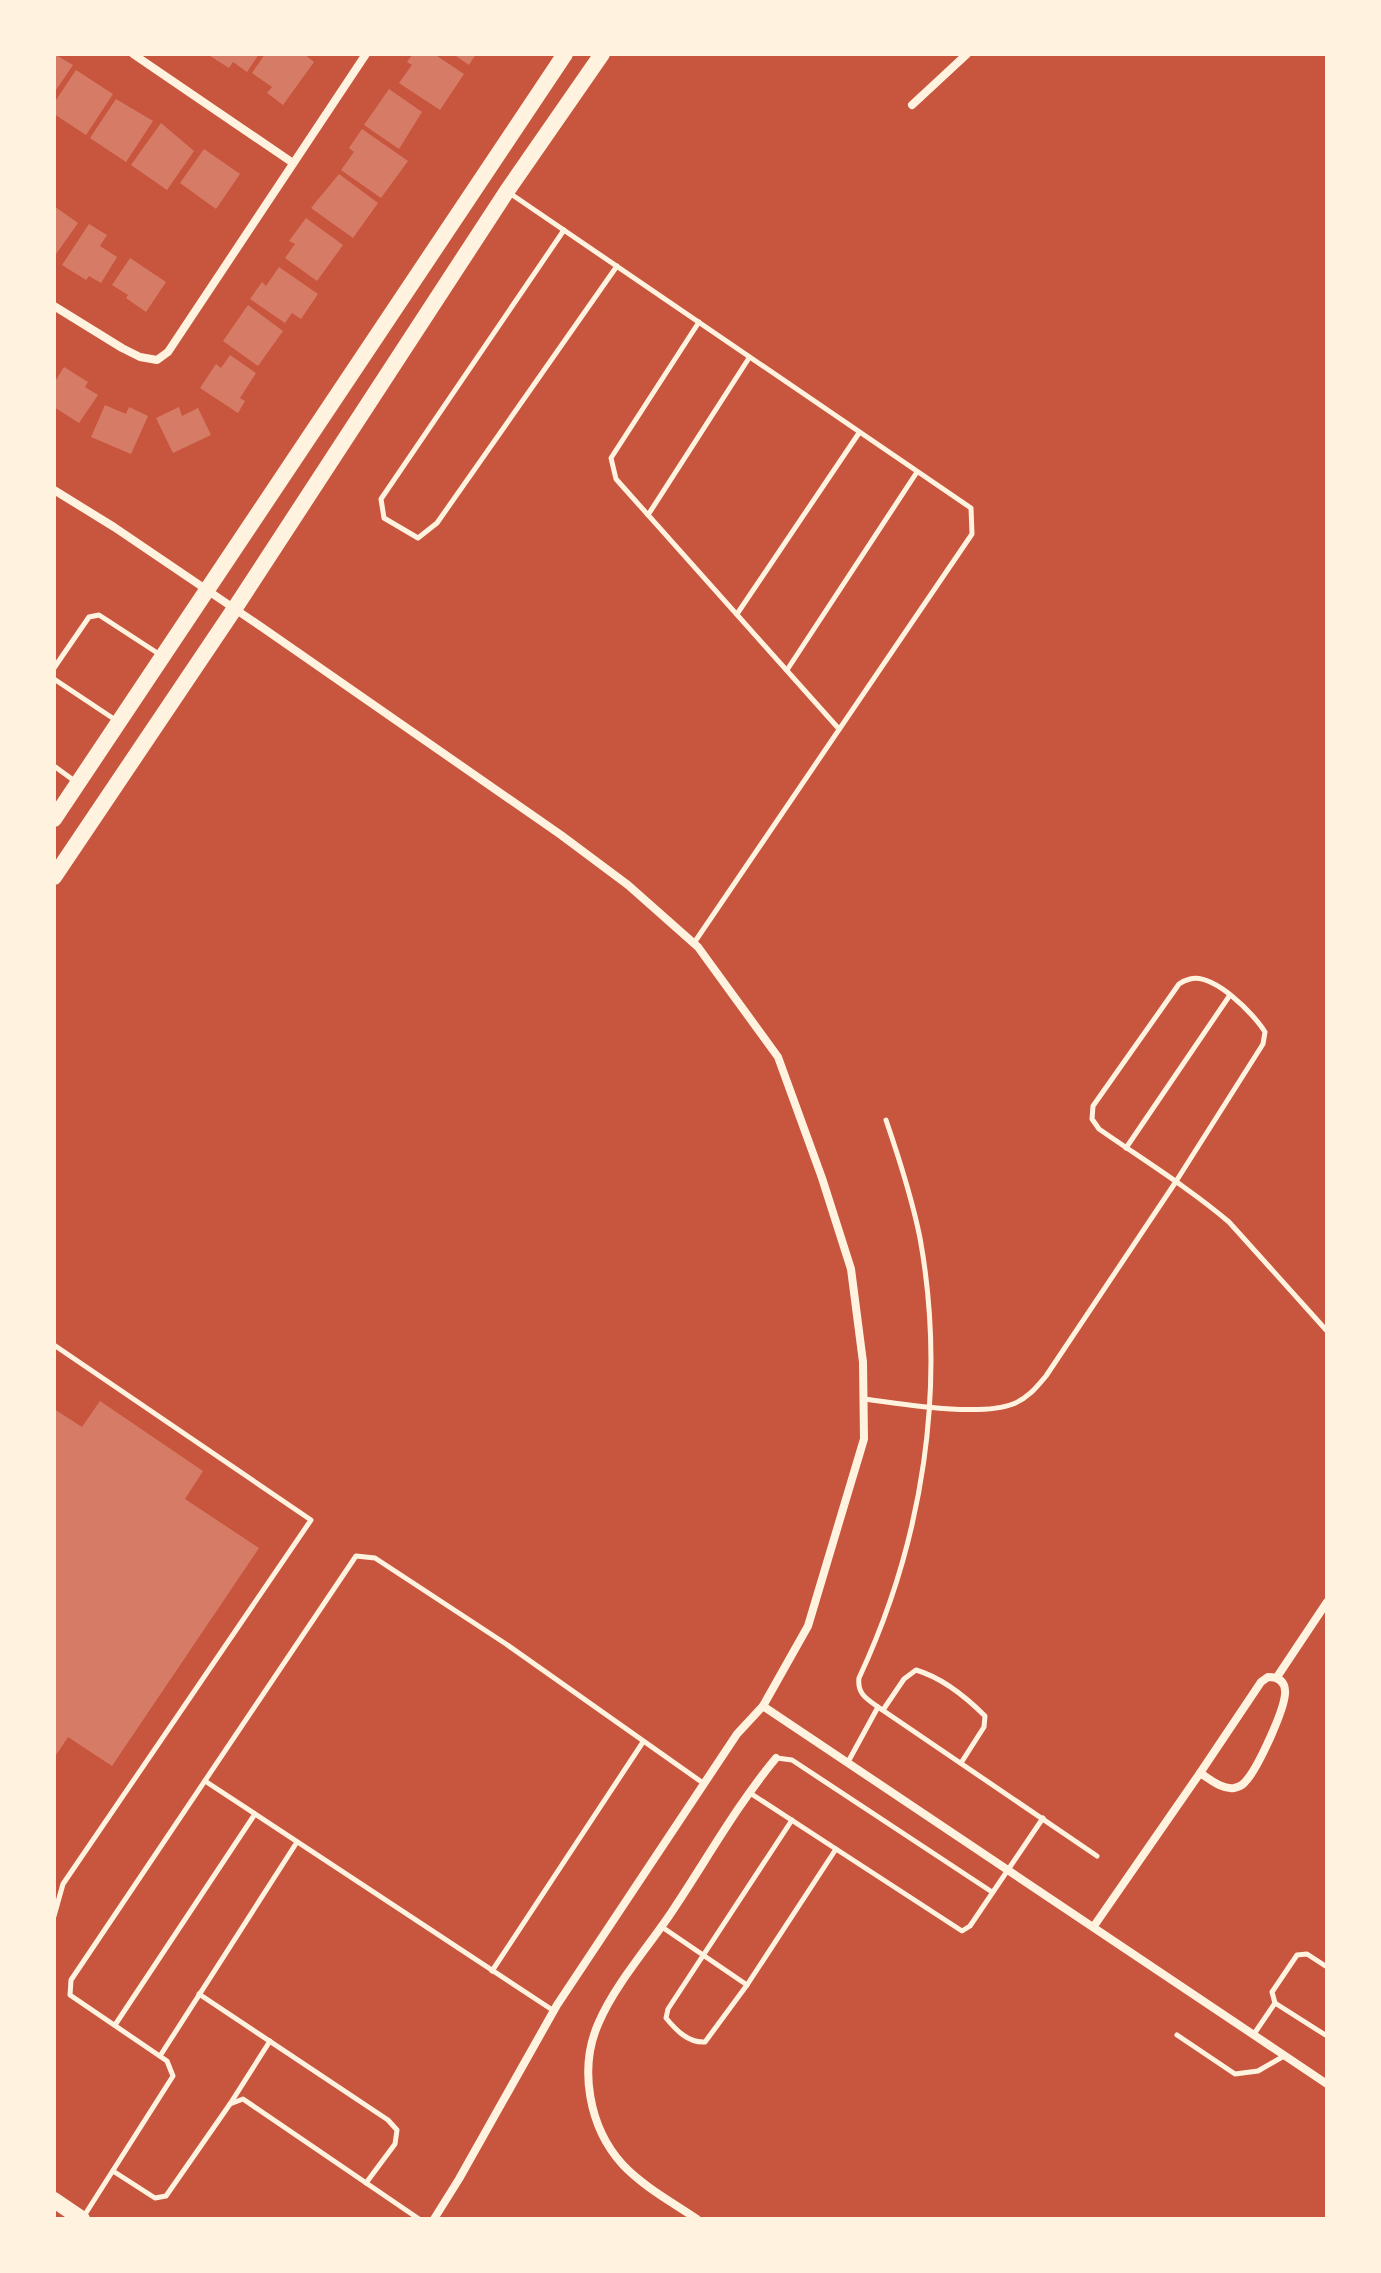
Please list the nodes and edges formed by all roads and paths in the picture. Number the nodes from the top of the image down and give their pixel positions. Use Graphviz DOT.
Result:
graph roads {
  1 [pos="133,54"];
  2 [pos="366,54"];
  3 [pos="565,54"];
  4 [pos="602,54"];
  5 [pos="967,54"];
  6 [pos="912,105"];
  7 [pos="293,163"];
  8 [pos="507,191"];
  9 [pos="564,230"];
  10 [pos="617,266"];
  11 [pos="54,306"];
  12 [pos="699,322"];
  13 [pos="749,358"];
  14 [pos="859,433"];
  15 [pos="917,472"];
  16 [pos="54,490"];
  17 [pos="648,515"];
  18 [pos="208,590"];
  19 [pos="235,608"];
  20 [pos="737,614"];
  21 [pos="163,657"];
  22 [pos="54,668"];
  23 [pos="787,670"];
  24 [pos="54,679"];
  25 [pos="119,722"];
  26 [pos="839,729"];
  27 [pos="54,766"];
  28 [pos="78,783"];
  29 [pos="56,811"];
  30 [pos="54,877"];
  31 [pos="694,943"];
  32 [pos="1230,995"];
  33 [pos="886,1120"];
  34 [pos="1126,1148"];
  35 [pos="1175,1183"];
  36 [pos="1327,1331"];
  37 [pos="54,1345"];
  38 [pos="863,1399"];
  39 [pos="930,1408"];
  40 [pos="1327,1602"];
  41 [pos="1277,1677"];
  42 [pos="763,1706"];
  43 [pos="881,1709"];
  44 [pos="643,1742"];
  45 [pos="776,1758"];
  46 [pos="848,1762"];
  47 [pos="961,1763"];
  48 [pos="1200,1773"];
  49 [pos="205,1781"];
  50 [pos="704,1784"];
  51 [pos="750,1793"];
  52 [pos="255,1814"];
  53 [pos="1043,1818"];
  54 [pos="792,1820"];
  55 [pos="297,1842"];
  56 [pos="836,1849"];
  57 [pos="1097,1856"];
  58 [pos="1007,1869"];
  59 [pos="54,1878"];
  60 [pos="63,1884"];
  61 [pos="992,1892"];
  62 [pos="54,1916"];
  63 [pos="1094,1926"];
  64 [pos="662,1927"];
  65 [pos="702,1954"];
  66 [pos="1327,1967"];
  67 [pos="492,1971"];
  68 [pos="747,1985"];
  69 [pos="199,1994"];
  70 [pos="1275,2003"];
  71 [pos="554,2011"];
  72 [pos="115,2025"];
  73 [pos="1254,2034"];
  74 [pos="1177,2035"];
  75 [pos="1327,2036"];
  76 [pos="270,2041"];
  77 [pos="160,2056"];
  78 [pos="1285,2056"];
  79 [pos="1327,2084"];
  80 [pos="230,2104"];
  81 [pos="113,2171"];
  82 [pos="366,2183"];
  83 [pos="54,2200"];
  84 [pos="82,2219"];
  85 [pos="419,2219"];
  86 [pos="434,2219"];
  87 [pos="697,2219"];
  1 -- 7 [label="street"];
  2 -- 7 [label="street"];
  3 -- 18 [label="main road"];
  4 -- 8 [label="main road"];
  5 -- 6 [label="street"];
  7 -- 11 [label="street"];
  8 -- 9 [label="lane"];
  8 -- 19 [label="main road"];
  9 -- 10 [label="lane"];
  9 -- 10 [label="lane"];
  10 -- 12 [label="lane"];
  12 -- 13 [label="lane"];
  12 -- 17 [label="lane"];
  13 -- 14 [label="lane"];
  13 -- 17 [label="lane"];
  14 -- 15 [label="lane"];
  14 -- 20 [label="lane"];
  15 -- 23 [label="lane"];
  15 -- 26 [label="lane"];
  16 -- 18 [label="street"];
  17 -- 20 [label="lane"];
  18 -- 19 [label="street"];
  18 -- 21 [label="main road"];
  19 -- 30 [label="main road"];
  19 -- 31 [label="street"];
  20 -- 23 [label="lane"];
  21 -- 22 [label="lane"];
  21 -- 25 [label="main road"];
  23 -- 26 [label="lane"];
  24 -- 25 [label="lane"];
  25 -- 28 [label="main road"];
  26 -- 31 [label="lane"];
  27 -- 28 [label="lane"];
  28 -- 29 [label="main road"];
  31 -- 38 [label="street"];
  32 -- 34 [label="lane"];
  32 -- 34 [label="lane"];
  32 -- 35 [label="lane"];
  33 -- 39 [label="lane"];
  34 -- 35 [label="lane"];
  35 -- 36 [label="lane"];
  35 -- 39 [label="lane"];
  37 -- 60 [label="lane"];
  38 -- 39 [label="lane"];
  38 -- 42 [label="street"];
  39 -- 43 [label="lane"];
  40 -- 41 [label="street"];
  41 -- 48 [label="street"];
  41 -- 48 [label="street"];
  42 -- 46 [label="street"];
  42 -- 50 [label="street"];
  43 -- 46 [label="lane"];
  43 -- 47 [label="lane"];
  43 -- 47 [label="lane"];
  44 -- 49 [label="lane"];
  44 -- 50 [label="lane"];
  44 -- 67 [label="lane"];
  45 -- 51 [label="street"];
  45 -- 61 [label="lane"];
  46 -- 58 [label="street"];
  47 -- 53 [label="lane"];
  48 -- 63 [label="street"];
  49 -- 52 [label="lane"];
  49 -- 72 [label="lane"];
  50 -- 71 [label="street"];
  51 -- 54 [label="lane"];
  51 -- 64 [label="street"];
  52 -- 55 [label="lane"];
  52 -- 72 [label="lane"];
  53 -- 57 [label="lane"];
  53 -- 58 [label="lane"];
  54 -- 56 [label="lane"];
  54 -- 65 [label="lane"];
  55 -- 67 [label="lane"];
  55 -- 69 [label="lane"];
  56 -- 61 [label="lane"];
  56 -- 68 [label="lane"];
  58 -- 61 [label="lane"];
  58 -- 63 [label="street"];
  59 -- 60 [label="lane"];
  60 -- 62 [label="lane"];
  63 -- 73 [label="street"];
  64 -- 65 [label="lane"];
  64 -- 87 [label="street"];
  65 -- 68 [label="lane"];
  65 -- 68 [label="lane"];
  66 -- 70 [label="lane"];
  67 -- 71 [label="lane"];
  69 -- 76 [label="lane"];
  69 -- 77 [label="lane"];
  70 -- 73 [label="lane"];
  70 -- 75 [label="lane"];
  71 -- 86 [label="street"];
  72 -- 77 [label="lane"];
  73 -- 78 [label="street"];
  74 -- 78 [label="lane"];
  76 -- 80 [label="lane"];
  76 -- 82 [label="lane"];
  77 -- 81 [label="lane"];
  78 -- 79 [label="street"];
  80 -- 81 [label="lane"];
  80 -- 82 [label="lane"];
  81 -- 84 [label="lane"];
  82 -- 85 [label="lane"];
  83 -- 84 [label="main road"];
}
